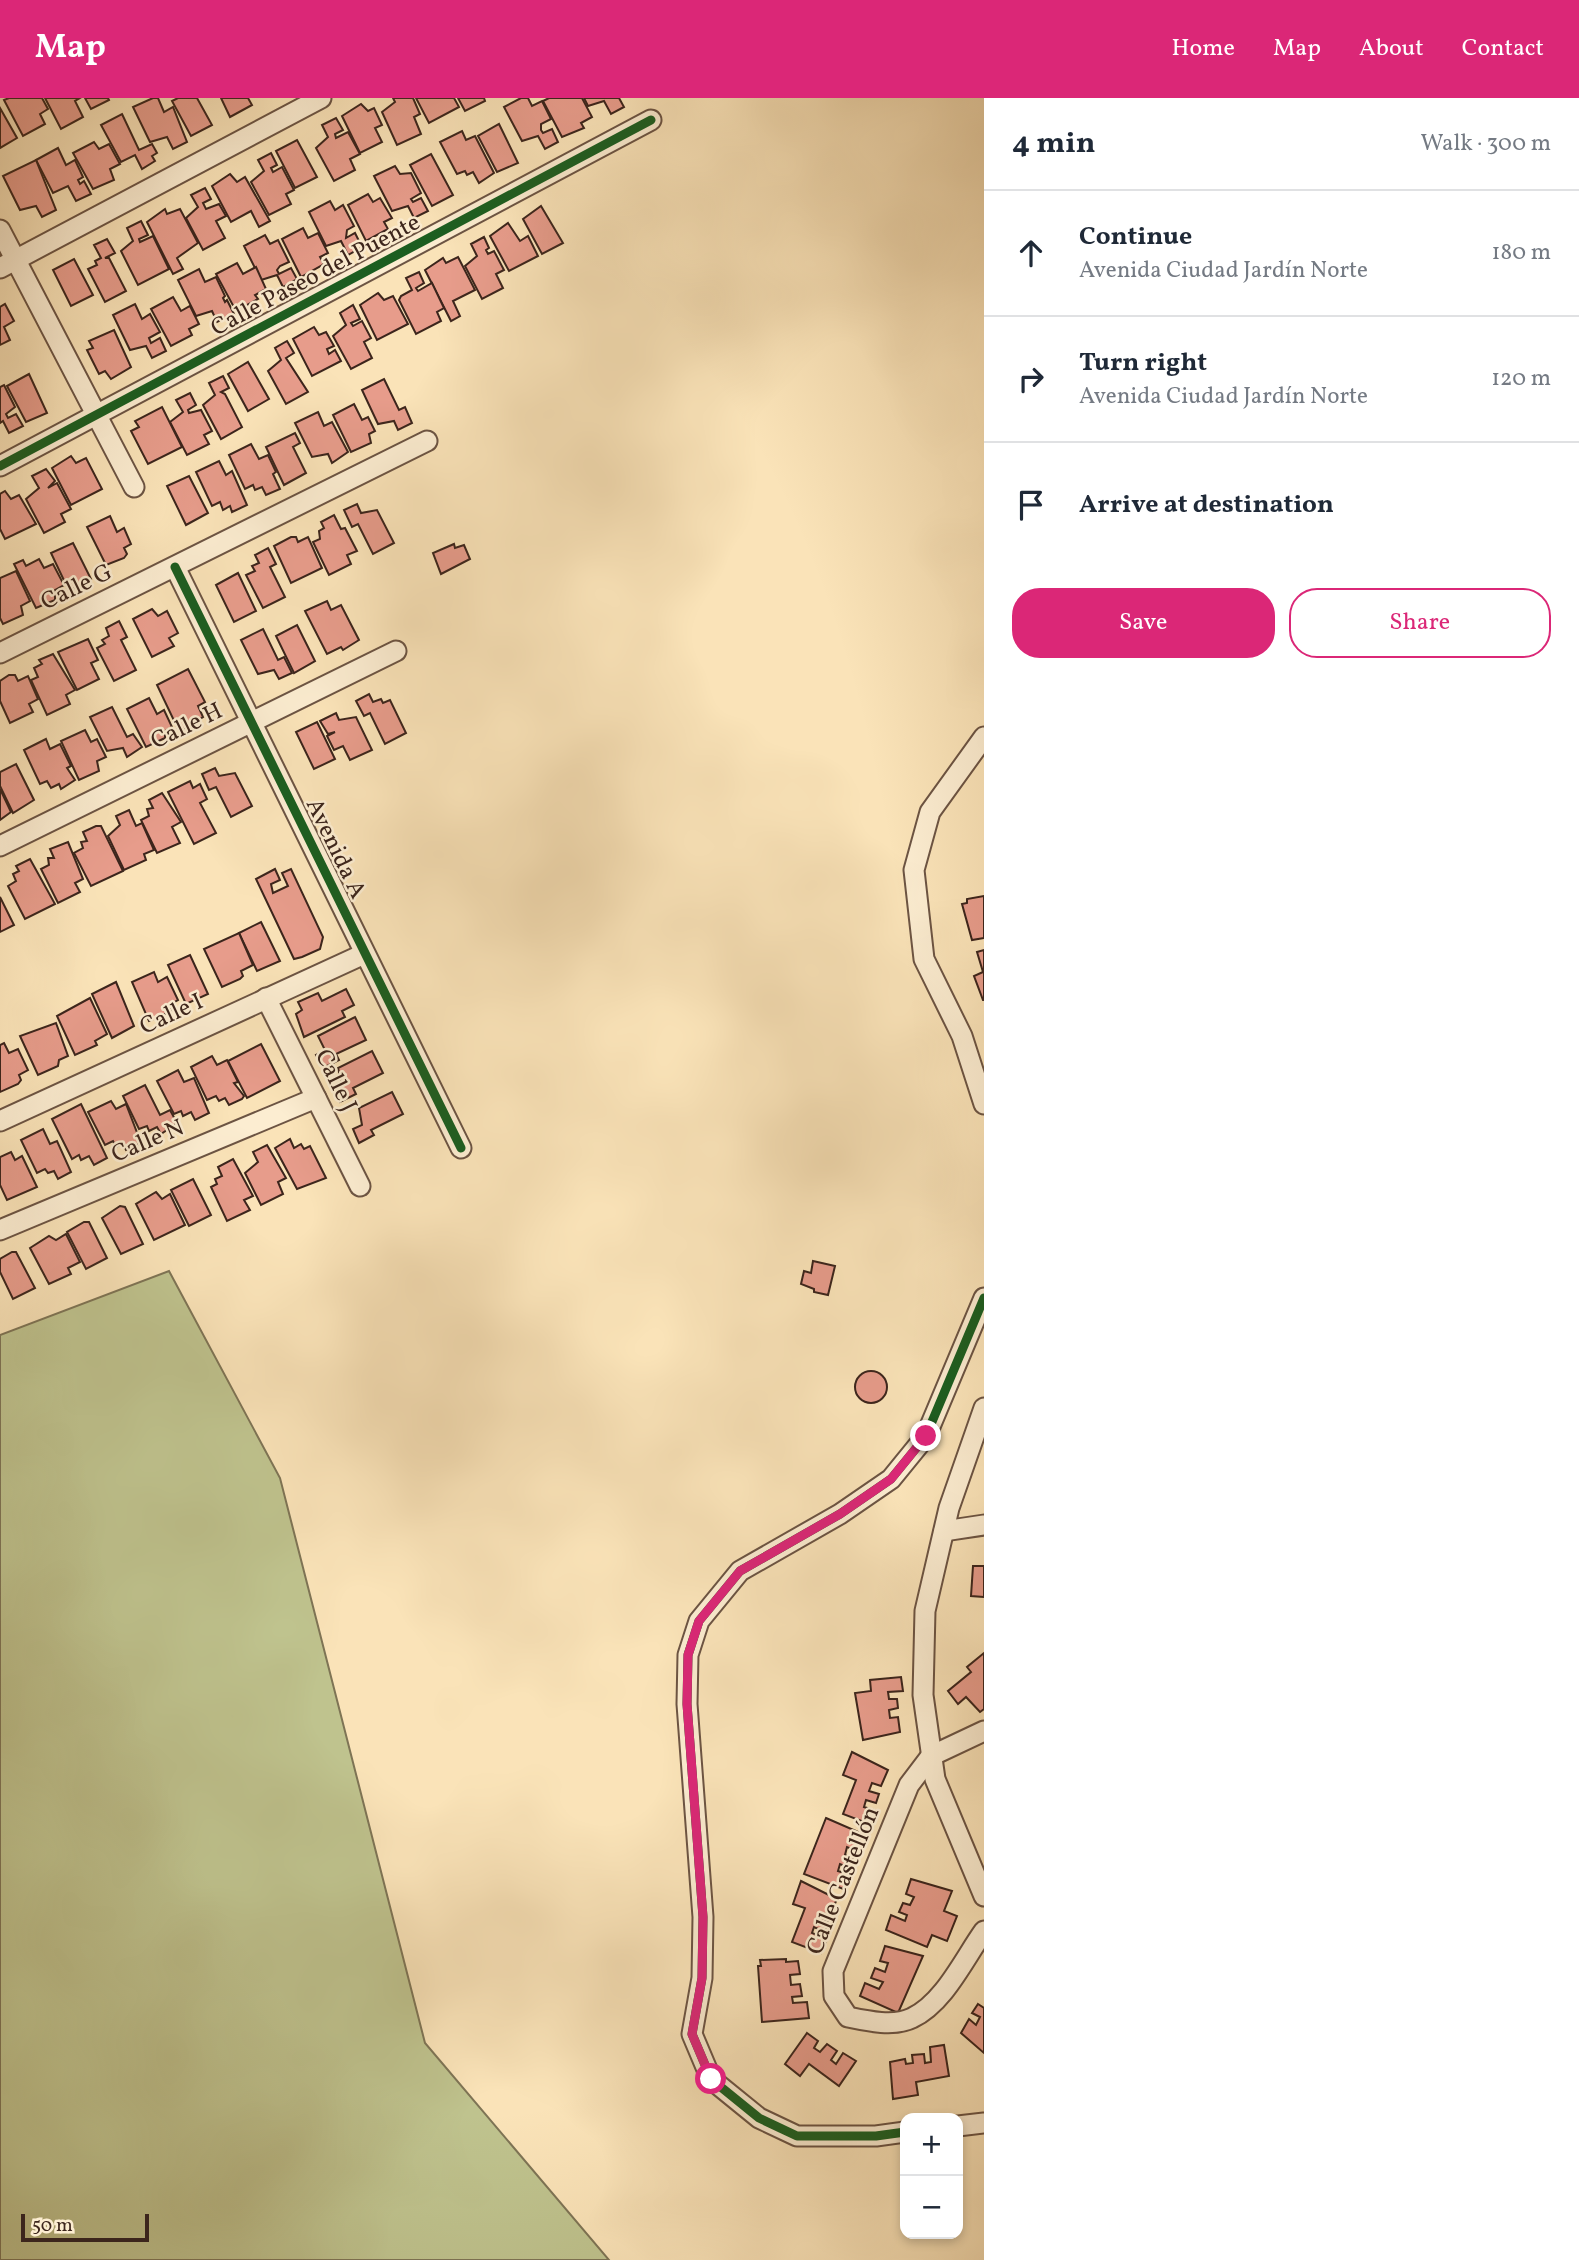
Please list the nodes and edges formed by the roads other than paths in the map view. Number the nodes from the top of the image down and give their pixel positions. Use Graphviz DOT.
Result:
graph roads {
  1 [pos="321,98"];
  2 [pos="651,120"];
  3 [pos="0,230"];
  4 [pos="8,264"];
  5 [pos="97,414"];
  6 [pos="427,441"];
  7 [pos="0,466"];
  8 [pos="134,487"];
  9 [pos="175,567"];
  10 [pos="396,651"];
  11 [pos="0,653"];
  12 [pos="252,722"];
  13 [pos="984,737"];
  14 [pos="0,846"];
  15 [pos="364,954"];
  16 [pos="266,998"];
  17 [pos="316,1098"];
  18 [pos="984,1104"];
  19 [pos="0,1121"];
  20 [pos="461,1147"];
  21 [pos="360,1186"];
  22 [pos="0,1230"];
  23 [pos="984,1298"];
  24 [pos="984,1408"];
  25 [pos="984,1525"];
  26 [pos="944,1531"];
  27 [pos="984,1731"];
  28 [pos="931,1756"];
  29 [pos="984,1896"];
  30 [pos="984,1931"];
  31 [pos="984,2123"];
  32 [pos="963,2125"];
  33 [pos="900,2133"];
  1 -- 4 [label="street"];
  2 -- 5 [label="street, Calle Paseo del Puente"];
  3 -- 4 [label="street"];
  4 -- 5 [label="street"];
  5 -- 7 [label="street, Calle Paseo del Puente"];
  5 -- 8 [label="street"];
  6 -- 9 [label="street, Calle G"];
  9 -- 11 [label="street, Calle G"];
  9 -- 12 [label="street, Avenida A"];
  10 -- 12 [label="street, Calle H"];
  12 -- 14 [label="street, Calle H"];
  12 -- 15 [label="street, Avenida A"];
  13 -- 18 [label="street"];
  15 -- 16 [label="street, Calle I"];
  15 -- 20 [label="street, Avenida A"];
  16 -- 17 [label="street, Calle J"];
  16 -- 19 [label="street, Calle I"];
  17 -- 21 [label="street, Calle J"];
  17 -- 22 [label="street, Calle N"];
  23 -- 33 [label="street"];
  24 -- 26 [label="street"];
  25 -- 26 [label="street"];
  26 -- 28 [label="street"];
  27 -- 28 [label="street"];
  28 -- 29 [label="street"];
  28 -- 30 [label="street, Calle Castellón"];
  31 -- 32 [label="street"];
}
